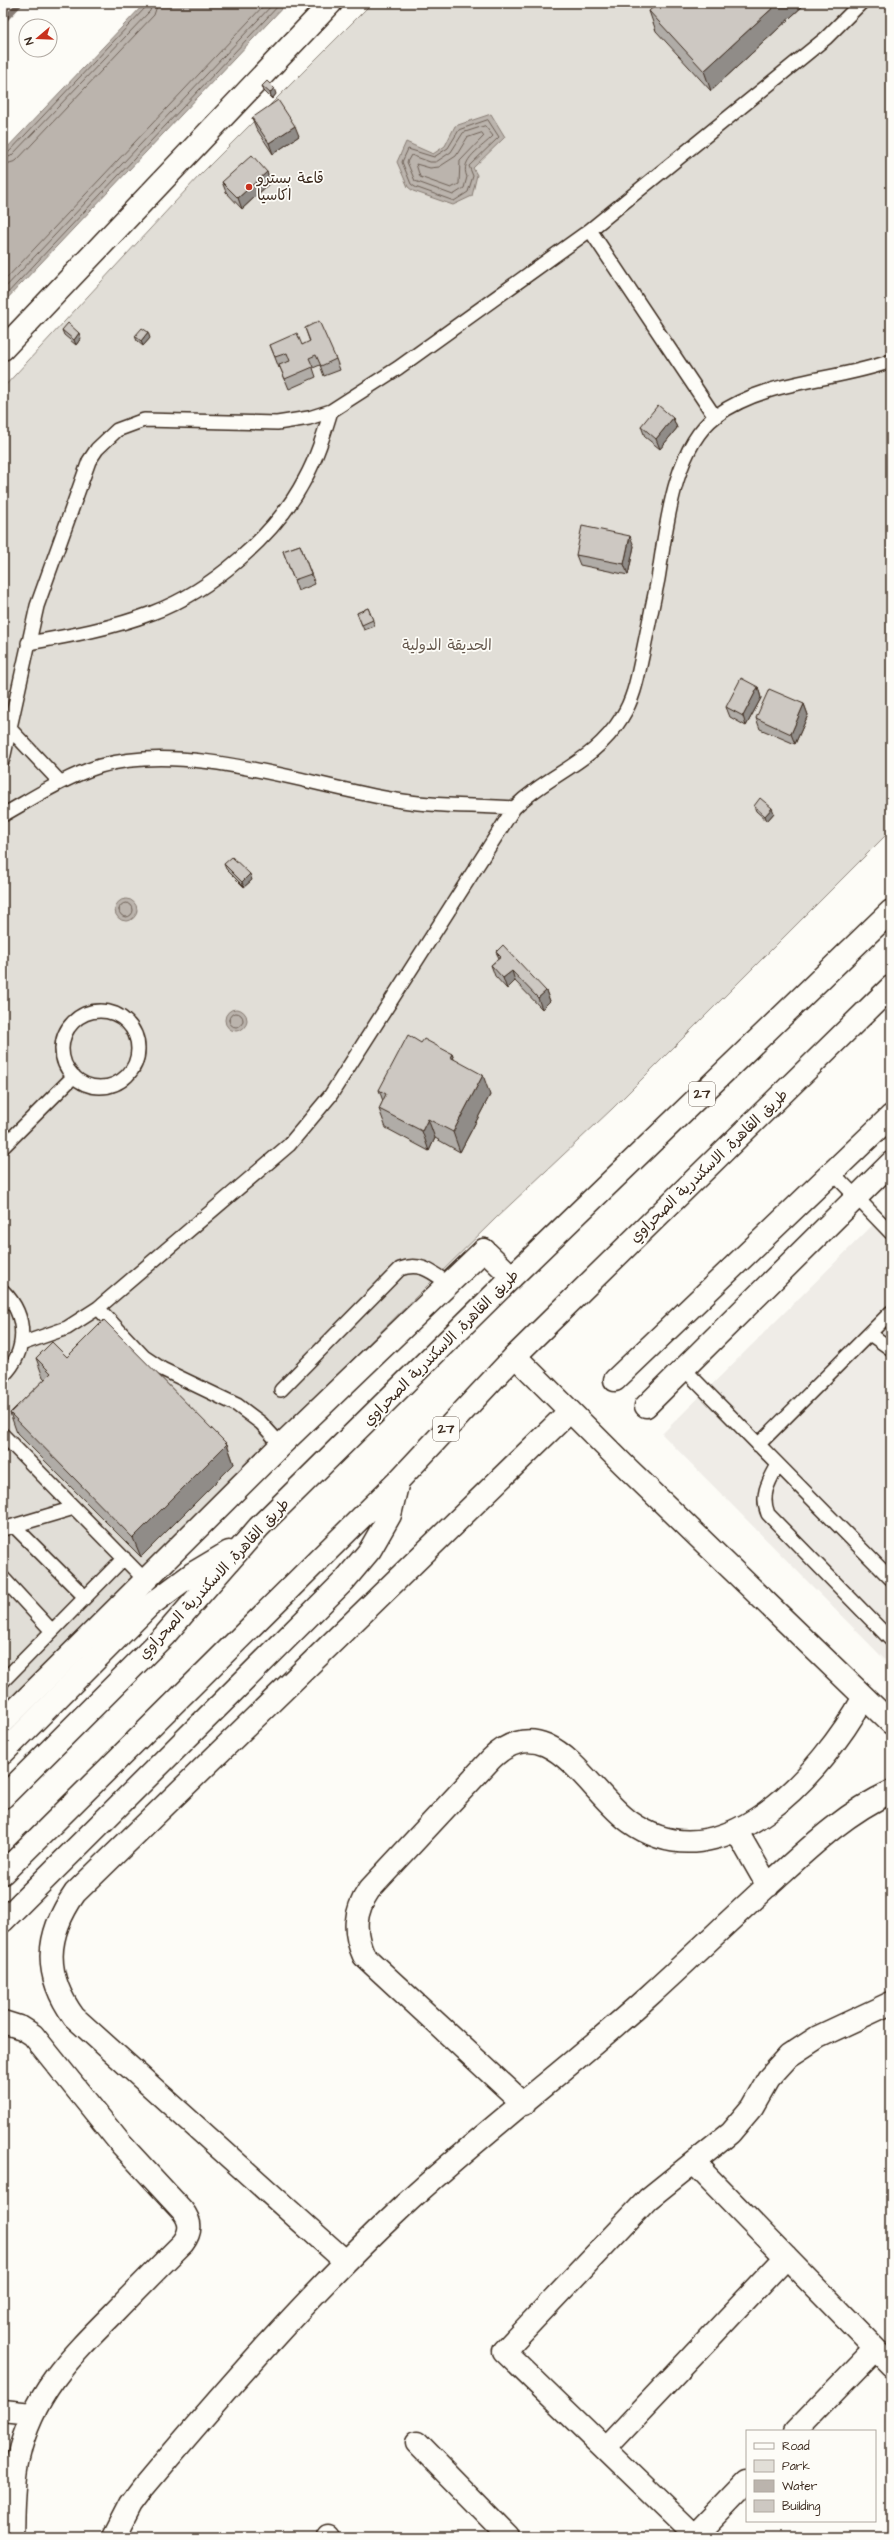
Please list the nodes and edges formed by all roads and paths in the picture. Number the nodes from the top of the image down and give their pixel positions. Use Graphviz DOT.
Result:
graph roads {
  1 [pos="331,3"];
  2 [pos="862,3"];
  3 [pos="590,230"];
  4 [pos="3,349"];
  5 [pos="891,361"];
  6 [pos="331,411"];
  7 [pos="715,417"];
  8 [pos="28,643"];
  9 [pos="10,729"];
  10 [pos="3,759"];
  11 [pos="60,782"];
  12 [pos="514,808"];
  13 [pos="3,816"];
  14 [pos="891,911"];
  15 [pos="891,987"];
  16 [pos="74,1076"];
  17 [pos="891,1116"];
  18 [pos="3,1146"];
  19 [pos="891,1163"];
  20 [pos="832,1172"];
  21 [pos="857,1197"];
  22 [pos="891,1233"];
  23 [pos="512,1277"];
  24 [pos="449,1284"];
  25 [pos="3,1291"];
  26 [pos="98,1308"];
  27 [pos="891,1312"];
  28 [pos="870,1334"];
  29 [pos="22,1344"];
  30 [pos="891,1349"];
  31 [pos="515,1356"];
  32 [pos="684,1370"];
  33 [pos="3,1376"];
  34 [pos="615,1380"];
  35 [pos="281,1390"];
  36 [pos="646,1406"];
  37 [pos="570,1411"];
  38 [pos="3,1435"];
  39 [pos="281,1445"];
  40 [pos="758,1445"];
  41 [pos="778,1465"];
  42 [pos="398,1481"];
  43 [pos="74,1508"];
  44 [pos="8,1527"];
  45 [pos="239,1547"];
  46 [pos="124,1558"];
  47 [pos="3,1578"];
  48 [pos="891,1579"];
  49 [pos="145,1580"];
  50 [pos="85,1597"];
  51 [pos="52,1631"];
  52 [pos="891,1640"];
  53 [pos="3,1681"];
  54 [pos="864,1697"];
  55 [pos="3,1722"];
  56 [pos="891,1723"];
  57 [pos="3,1753"];
  58 [pos="891,1792"];
  59 [pos="3,1797"];
  60 [pos="736,1830"];
  61 [pos="3,1873"];
  62 [pos="768,1886"];
  63 [pos="3,1921"];
  64 [pos="889,2008"];
  65 [pos="3,2022"];
  66 [pos="524,2104"];
  67 [pos="694,2163"];
  68 [pos="786,2257"];
  69 [pos="345,2261"];
  70 [pos="875,2349"];
  71 [pos="891,2364"];
  72 [pos="3,2411"];
  73 [pos="32,2414"];
  74 [pos="797,2430"];
  75 [pos="417,2443"];
  76 [pos="605,2449"];
  77 [pos="746,2483"];
  78 [pos="12,2537"];
  79 [pos="114,2537"];
  80 [pos="509,2537"];
  81 [pos="695,2537"];
  1 -- 4 [label="main road"];
  2 -- 3 [label="lane"];
  3 -- 6 [label="lane"];
  3 -- 7 [label="lane"];
  5 -- 7 [label="lane"];
  6 -- 8 [label="lane"];
  6 -- 8 [label="lane"];
  7 -- 12 [label="lane"];
  8 -- 9 [label="lane"];
  9 -- 10 [label="lane"];
  9 -- 11 [label="lane"];
  11 -- 12 [label="lane"];
  11 -- 13 [label="lane"];
  12 -- 26 [label="lane"];
  14 -- 23 [label="main road, طريق القاهرة, الاسكندرية الصحراوي / 27"];
  15 -- 31 [label="main road, طريق القاهرة, الاسكندرية الصحراوي / 27"];
  16 -- 16 [label="lane"];
  16 -- 18 [label="lane"];
  17 -- 20 [label="main road"];
  19 -- 21 [label="main road"];
  20 -- 21 [label="lane"];
  20 -- 34 [label="main road"];
  21 -- 22 [label="lane"];
  21 -- 32 [label="main road"];
  23 -- 24 [label="main road"];
  23 -- 45 [label="main road, طريق القاهرة, الاسكندرية الصحراوي / 27"];
  24 -- 35 [label="lane"];
  24 -- 39 [label="main road"];
  25 -- 29 [label="lane"];
  26 -- 29 [label="lane"];
  26 -- 39 [label="lane"];
  27 -- 28 [label="lane"];
  28 -- 30 [label="lane"];
  28 -- 40 [label="lane"];
  29 -- 33 [label="lane"];
  31 -- 37 [label="main road"];
  31 -- 42 [label="main road, طريق القاهرة, الاسكندرية الصحراوي / 27"];
  32 -- 36 [label="main road"];
  32 -- 40 [label="lane"];
  37 -- 54 [label="main road"];
  37 -- 69 [label="main road"];
  38 -- 43 [label="lane"];
  39 -- 49 [label="main road"];
  40 -- 41 [label="lane"];
  41 -- 48 [label="lane"];
  41 -- 52 [label="lane"];
  42 -- 61 [label="main road, طريق القاهرة, الاسكندرية الصحراوي / 27"];
  42 -- 63 [label="main road"];
  43 -- 44 [label="lane"];
  43 -- 46 [label="lane"];
  44 -- 50 [label="lane"];
  45 -- 57 [label="main road"];
  45 -- 59 [label="main road, طريق القاهرة, الاسكندرية الصحراوي / 27"];
  46 -- 49 [label="lane"];
  46 -- 50 [label="lane"];
  47 -- 51 [label="lane"];
  49 -- 55 [label="main road"];
  50 -- 51 [label="lane"];
  51 -- 53 [label="lane"];
  54 -- 56 [label="main road"];
  54 -- 60 [label="main road"];
  58 -- 62 [label="main road"];
  60 -- 62 [label="main road"];
  60 -- 66 [label="main road"];
  62 -- 66 [label="main road"];
  64 -- 67 [label="main road"];
  65 -- 73 [label="main road"];
  66 -- 69 [label="main road"];
  67 -- 68 [label="main road"];
  67 -- 76 [label="main road"];
  68 -- 70 [label="main road"];
  68 -- 76 [label="main road"];
  69 -- 79 [label="main road"];
  70 -- 71 [label="main road"];
  70 -- 74 [label="main road"];
  72 -- 73 [label="main road"];
  73 -- 78 [label="main road"];
  75 -- 80 [label="main road"];
  76 -- 81 [label="main road"];
  77 -- 81 [label="main road"];
}
